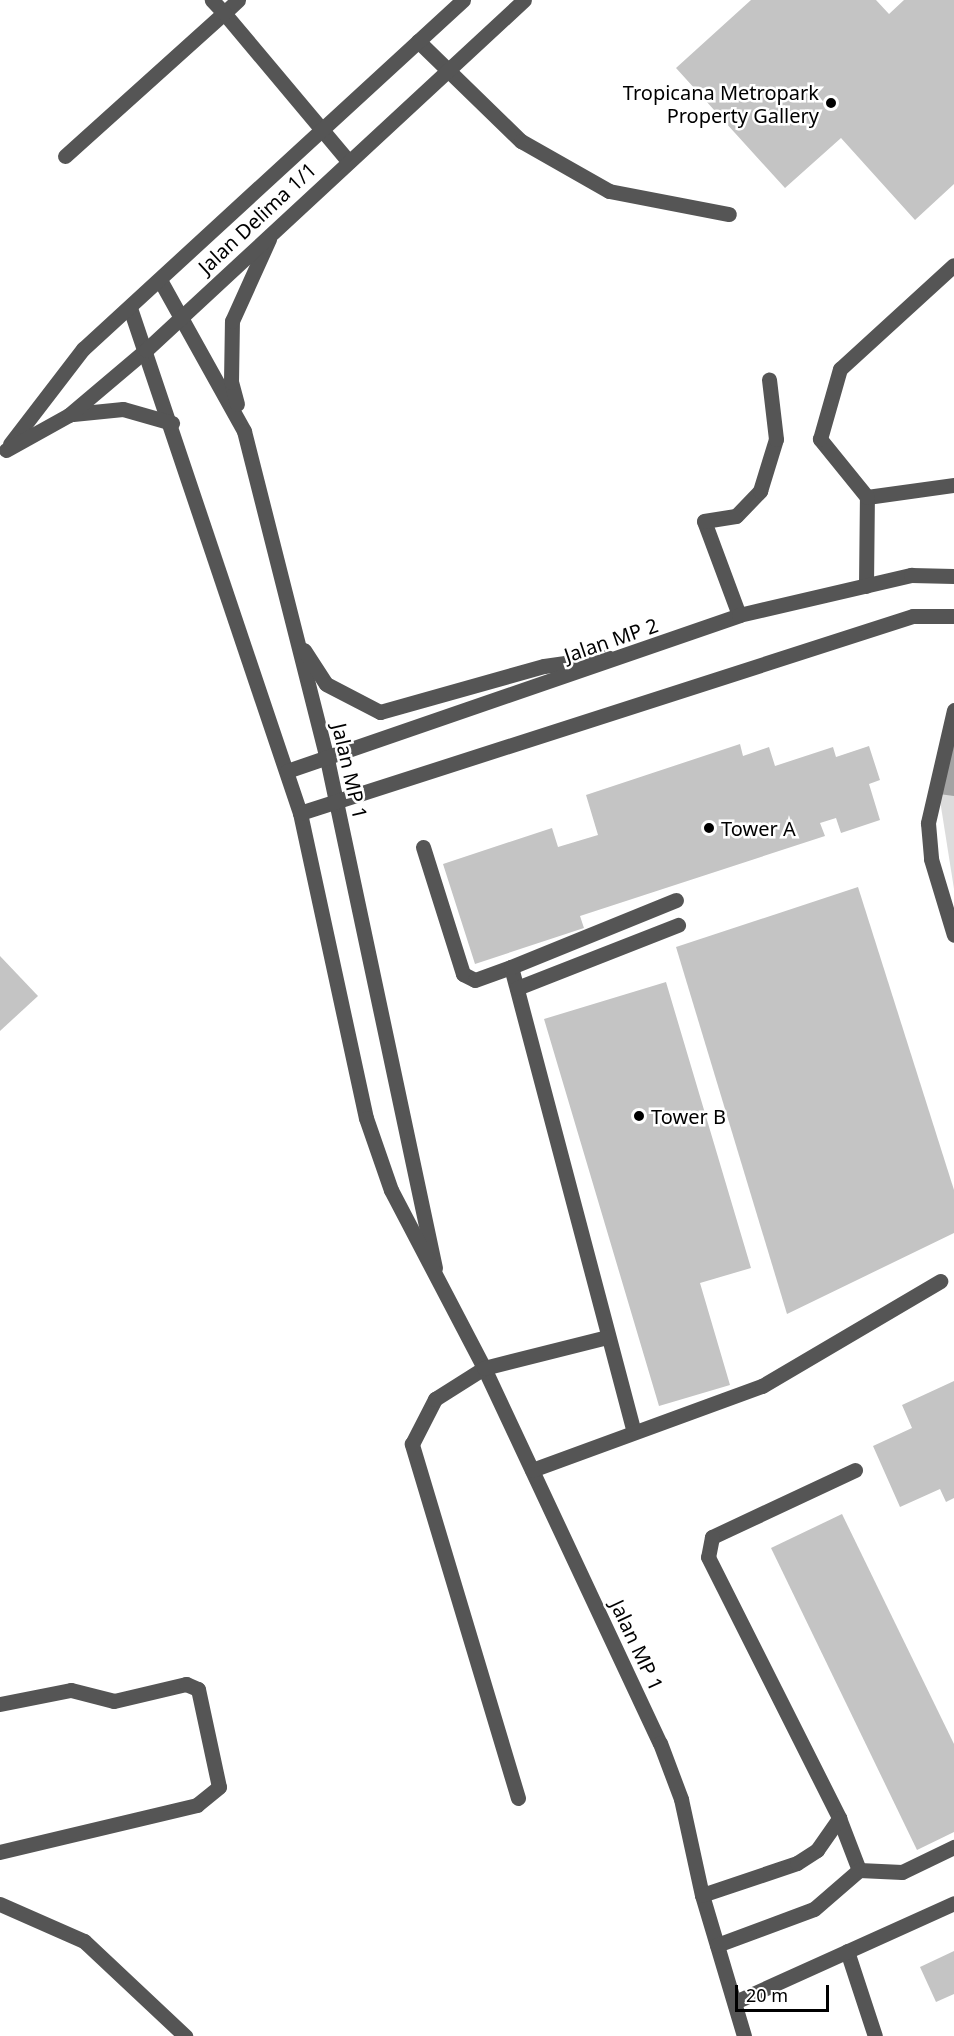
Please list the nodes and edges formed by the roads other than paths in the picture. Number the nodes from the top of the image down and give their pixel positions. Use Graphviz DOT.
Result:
graph roads {
  1 [pos="212,0"];
  2 [pos="238,0"];
  3 [pos="463,0"];
  4 [pos="524,0"];
  5 [pos="224,13"];
  6 [pos="418,41"];
  7 [pos="445,73"];
  8 [pos="322,130"];
  9 [pos="65,156"];
  10 [pos="349,162"];
  11 [pos="729,214"];
  12 [pos="271,233"];
  13 [pos="954,265"];
  14 [pos="160,280"];
  15 [pos="130,308"];
  16 [pos="182,315"];
  17 [pos="146,350"];
  18 [pos="769,379"];
  19 [pos="69,415"];
  20 [pos="172,423"];
  21 [pos="244,431"];
  22 [pos="3,453"];
  23 [pos="954,485"];
  24 [pos="867,497"];
  25 [pos="954,576"];
  26 [pos="866,585"];
  27 [pos="739,615"];
  28 [pos="954,616"];
  29 [pos="296,637"];
  30 [pos="643,651"];
  31 [pos="954,710"];
  32 [pos="327,759"];
  33 [pos="287,771"];
  34 [pos="336,802"];
  35 [pos="300,813"];
  36 [pos="423,847"];
  37 [pos="676,900"];
  38 [pos="678,925"];
  39 [pos="954,935"];
  40 [pos="511,967"];
  41 [pos="517,988"];
  42 [pos="940,1281"];
  43 [pos="440,1292"];
  44 [pos="607,1337"];
  45 [pos="484,1368"];
  46 [pos="633,1429"];
  47 [pos="532,1470"];
  48 [pos="855,1470"];
  49 [pos="0,1704"];
  50 [pos="518,1798"];
  51 [pos="838,1818"];
  52 [pos="954,1847"];
  53 [pos="0,1852"];
  54 [pos="859,1870"];
  55 [pos="702,1895"];
  56 [pos="954,1903"];
  57 [pos="0,1904"];
  58 [pos="717,1946"];
  59 [pos="848,1951"];
  60 [pos="735,2002"];
  61 [pos="185,2036"];
  62 [pos="744,2036"];
  63 [pos="875,2036"];
  1 -- 5 [label="street"];
  2 -- 5 [label="street"];
  3 -- 6 [label="street, Jalan Delima 1/1"];
  4 -- 7 [label="street, Jalan Delima 1/1"];
  5 -- 8 [label="street"];
  5 -- 9 [label="street"];
  6 -- 7 [label="street"];
  6 -- 8 [label="street, Jalan Delima 1/1"];
  7 -- 10 [label="street, Jalan Delima 1/1"];
  7 -- 11 [label="street"];
  8 -- 10 [label="street"];
  8 -- 14 [label="street, Jalan Delima 1/1"];
  10 -- 12 [label="street, Jalan Delima 1/1"];
  12 -- 16 [label="street, Jalan Delima 1/1"];
  12 -- 21 [label="street"];
  13 -- 24 [label="street"];
  14 -- 15 [label="street, Jalan Delima 1/1"];
  14 -- 16 [label="street, Jalan MP 1"];
  15 -- 17 [label="street, Jalan MP 1"];
  15 -- 22 [label="street, Jalan Delima 1/1"];
  16 -- 17 [label="street, Jalan Delima 1/1"];
  16 -- 21 [label="street, Jalan MP 1"];
  17 -- 19 [label="street, Jalan Delima 1/1"];
  17 -- 20 [label="street, Jalan MP 1"];
  18 -- 27 [label="street"];
  19 -- 20 [label="street"];
  19 -- 22 [label="street, Jalan Delima 1/1"];
  20 -- 33 [label="street, Jalan MP 1"];
  21 -- 29 [label="street, Jalan MP 1"];
  23 -- 24 [label="street"];
  24 -- 26 [label="street"];
  25 -- 26 [label="street, Jalan MP 2"];
  26 -- 27 [label="street, Jalan MP 2"];
  27 -- 30 [label="street, Jalan MP 2"];
  28 -- 34 [label="street"];
  29 -- 30 [label="street"];
  29 -- 32 [label="street, Jalan MP 1"];
  30 -- 32 [label="street, Jalan MP 2"];
  31 -- 39 [label="street"];
  32 -- 33 [label="street, Jalan MP 2"];
  32 -- 34 [label="street, Jalan MP 1"];
  33 -- 35 [label="street, Jalan MP 1"];
  34 -- 35 [label="street"];
  34 -- 43 [label="street, Jalan MP 1"];
  35 -- 43 [label="street, Jalan MP 1"];
  36 -- 40 [label="street"];
  37 -- 40 [label="street"];
  38 -- 41 [label="street"];
  40 -- 41 [label="street"];
  41 -- 44 [label="street"];
  42 -- 46 [label="street"];
  43 -- 45 [label="street, Jalan MP 1"];
  44 -- 45 [label="street"];
  44 -- 46 [label="street"];
  45 -- 47 [label="street, Jalan MP 1"];
  45 -- 50 [label="street"];
  46 -- 47 [label="street"];
  47 -- 55 [label="street, Jalan MP 1"];
  48 -- 51 [label="street"];
  49 -- 53 [label="street"];
  51 -- 54 [label="street"];
  51 -- 55 [label="street"];
  52 -- 54 [label="street"];
  54 -- 58 [label="street"];
  55 -- 58 [label="street, Jalan MP 1"];
  56 -- 59 [label="street"];
  57 -- 61 [label="street"];
  58 -- 60 [label="street, Jalan MP 1"];
  59 -- 60 [label="street"];
  59 -- 63 [label="street"];
  60 -- 62 [label="street, Jalan MP 1"];
}
